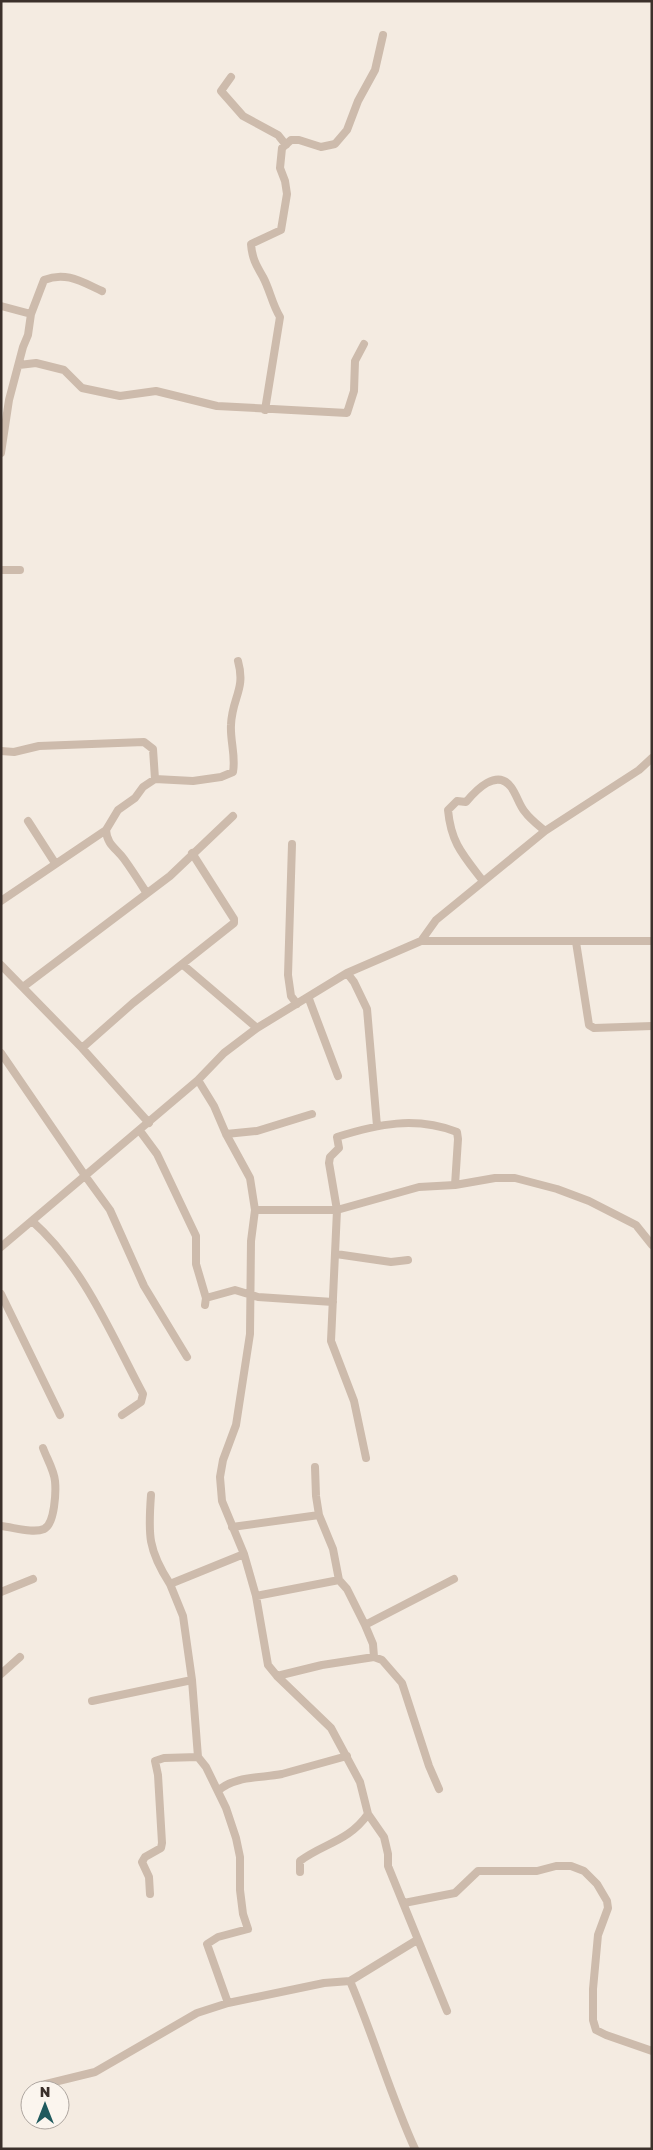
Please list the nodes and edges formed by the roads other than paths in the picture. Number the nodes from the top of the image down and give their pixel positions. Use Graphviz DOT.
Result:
graph roads {
  1 [pos="383,35"];
  2 [pos="230,77"];
  3 [pos="286,145"];
  4 [pos="102,291"];
  5 [pos="1,306"];
  6 [pos="31,314"];
  7 [pos="364,344"];
  8 [pos="19,365"];
  9 [pos="5,400"];
  10 [pos="265,410"];
  11 [pos="2,450"];
  12 [pos="1,570"];
  13 [pos="20,570"];
  14 [pos="238,661"];
  15 [pos="1,751"];
  16 [pos="652,758"];
  17 [pos="155,779"];
  18 [pos="233,816"];
  19 [pos="28,821"];
  20 [pos="106,830"];
  21 [pos="545,831"];
  22 [pos="292,844"];
  23 [pos="192,853"];
  24 [pos="55,863"];
  25 [pos="483,881"];
  26 [pos="146,892"];
  27 [pos="1,900"];
  28 [pos="652,940"];
  29 [pos="421,941"];
  30 [pos="576,942"];
  31 [pos="182,964"];
  32 [pos="1,965"];
  33 [pos="347,973"];
  34 [pos="24,987"];
  35 [pos="309,999"];
  36 [pos="297,1004"];
  37 [pos="652,1026"];
  38 [pos="257,1028"];
  39 [pos="82,1048"];
  40 [pos="1,1053"];
  41 [pos="338,1076"];
  42 [pos="198,1080"];
  43 [pos="312,1114"];
  44 [pos="149,1123"];
  45 [pos="377,1126"];
  46 [pos="140,1131"];
  47 [pos="226,1134"];
  48 [pos="86,1177"];
  49 [pos="455,1185"];
  50 [pos="255,1210"];
  51 [pos="337,1210"];
  52 [pos="32,1222"];
  53 [pos="652,1246"];
  54 [pos="1,1247"];
  55 [pos="336,1254"];
  56 [pos="408,1260"];
  57 [pos="1,1294"];
  58 [pos="249,1294"];
  59 [pos="333,1302"];
  60 [pos="187,1357"];
  61 [pos="60,1415"];
  62 [pos="122,1415"];
  63 [pos="43,1448"];
  64 [pos="366,1458"];
  65 [pos="315,1467"];
  66 [pos="151,1495"];
  67 [pos="320,1515"];
  68 [pos="1,1526"];
  69 [pos="232,1527"];
  70 [pos="244,1554"];
  71 [pos="454,1579"];
  72 [pos="33,1580"];
  73 [pos="339,1580"];
  74 [pos="170,1584"];
  75 [pos="1,1592"];
  76 [pos="256,1596"];
  77 [pos="365,1625"];
  78 [pos="20,1657"];
  79 [pos="374,1657"];
  80 [pos="1,1674"];
  81 [pos="277,1676"];
  82 [pos="192,1680"];
  83 [pos="92,1701"];
  84 [pos="347,1756"];
  85 [pos="198,1757"];
  86 [pos="439,1789"];
  87 [pos="218,1791"];
  88 [pos="368,1814"];
  89 [pos="300,1872"];
  90 [pos="150,1894"];
  91 [pos="404,1903"];
  92 [pos="417,1940"];
  93 [pos="350,1982"];
  94 [pos="228,2003"];
  95 [pos="447,2012"];
  96 [pos="652,2051"];
  97 [pos="62,2080"];
  98 [pos="415,2149"];
  1 -- 3 [label="street"];
  2 -- 3 [label="street"];
  3 -- 10 [label="street"];
  4 -- 6 [label="street"];
  5 -- 6 [label="street"];
  6 -- 8 [label="street"];
  7 -- 10 [label="street"];
  8 -- 9 [label="street"];
  8 -- 10 [label="street"];
  9 -- 11 [label="street"];
  12 -- 13 [label="street"];
  14 -- 17 [label="street"];
  15 -- 17 [label="street"];
  16 -- 21 [label="street"];
  17 -- 20 [label="street"];
  18 -- 23 [label="street"];
  19 -- 24 [label="street"];
  20 -- 24 [label="street"];
  20 -- 26 [label="street"];
  21 -- 25 [label="street"];
  21 -- 25 [label="street"];
  22 -- 36 [label="street"];
  23 -- 26 [label="street"];
  23 -- 31 [label="street"];
  24 -- 27 [label="street"];
  25 -- 29 [label="street"];
  26 -- 34 [label="street"];
  28 -- 30 [label="street"];
  29 -- 30 [label="street"];
  29 -- 33 [label="street"];
  30 -- 37 [label="street"];
  31 -- 38 [label="street"];
  31 -- 39 [label="street"];
  32 -- 34 [label="street"];
  33 -- 35 [label="street"];
  33 -- 45 [label="street"];
  34 -- 39 [label="street"];
  35 -- 36 [label="street"];
  35 -- 41 [label="street"];
  36 -- 38 [label="street"];
  38 -- 42 [label="street"];
  39 -- 44 [label="street"];
  40 -- 48 [label="street"];
  42 -- 44 [label="street"];
  42 -- 47 [label="street"];
  43 -- 47 [label="street"];
  44 -- 46 [label="street"];
  45 -- 49 [label="street"];
  45 -- 51 [label="street"];
  46 -- 48 [label="street"];
  46 -- 58 [label="street"];
  47 -- 50 [label="street"];
  48 -- 52 [label="street"];
  48 -- 60 [label="street"];
  49 -- 51 [label="street"];
  49 -- 53 [label="street"];
  50 -- 51 [label="street"];
  50 -- 58 [label="street"];
  51 -- 55 [label="street"];
  52 -- 54 [label="street"];
  52 -- 62 [label="street"];
  55 -- 56 [label="street"];
  55 -- 59 [label="street"];
  57 -- 61 [label="street"];
  58 -- 59 [label="street"];
  58 -- 69 [label="street"];
  59 -- 64 [label="street"];
  63 -- 68 [label="street"];
  65 -- 67 [label="street"];
  66 -- 74 [label="street"];
  67 -- 69 [label="street"];
  67 -- 73 [label="street"];
  69 -- 70 [label="street"];
  70 -- 74 [label="street"];
  70 -- 76 [label="street"];
  71 -- 77 [label="street"];
  72 -- 75 [label="street"];
  73 -- 76 [label="street"];
  73 -- 77 [label="street"];
  74 -- 82 [label="street"];
  76 -- 81 [label="street"];
  77 -- 79 [label="street"];
  78 -- 80 [label="street"];
  79 -- 81 [label="street"];
  79 -- 86 [label="street"];
  81 -- 84 [label="street"];
  82 -- 83 [label="street"];
  82 -- 85 [label="street"];
  84 -- 87 [label="street"];
  84 -- 88 [label="street"];
  85 -- 87 [label="street"];
  85 -- 90 [label="street"];
  87 -- 94 [label="street"];
  88 -- 89 [label="street"];
  88 -- 91 [label="street"];
  91 -- 92 [label="street"];
  91 -- 96 [label="street"];
  92 -- 93 [label="street"];
  92 -- 95 [label="street"];
  93 -- 94 [label="street"];
  93 -- 98 [label="street"];
  94 -- 97 [label="street"];
}
